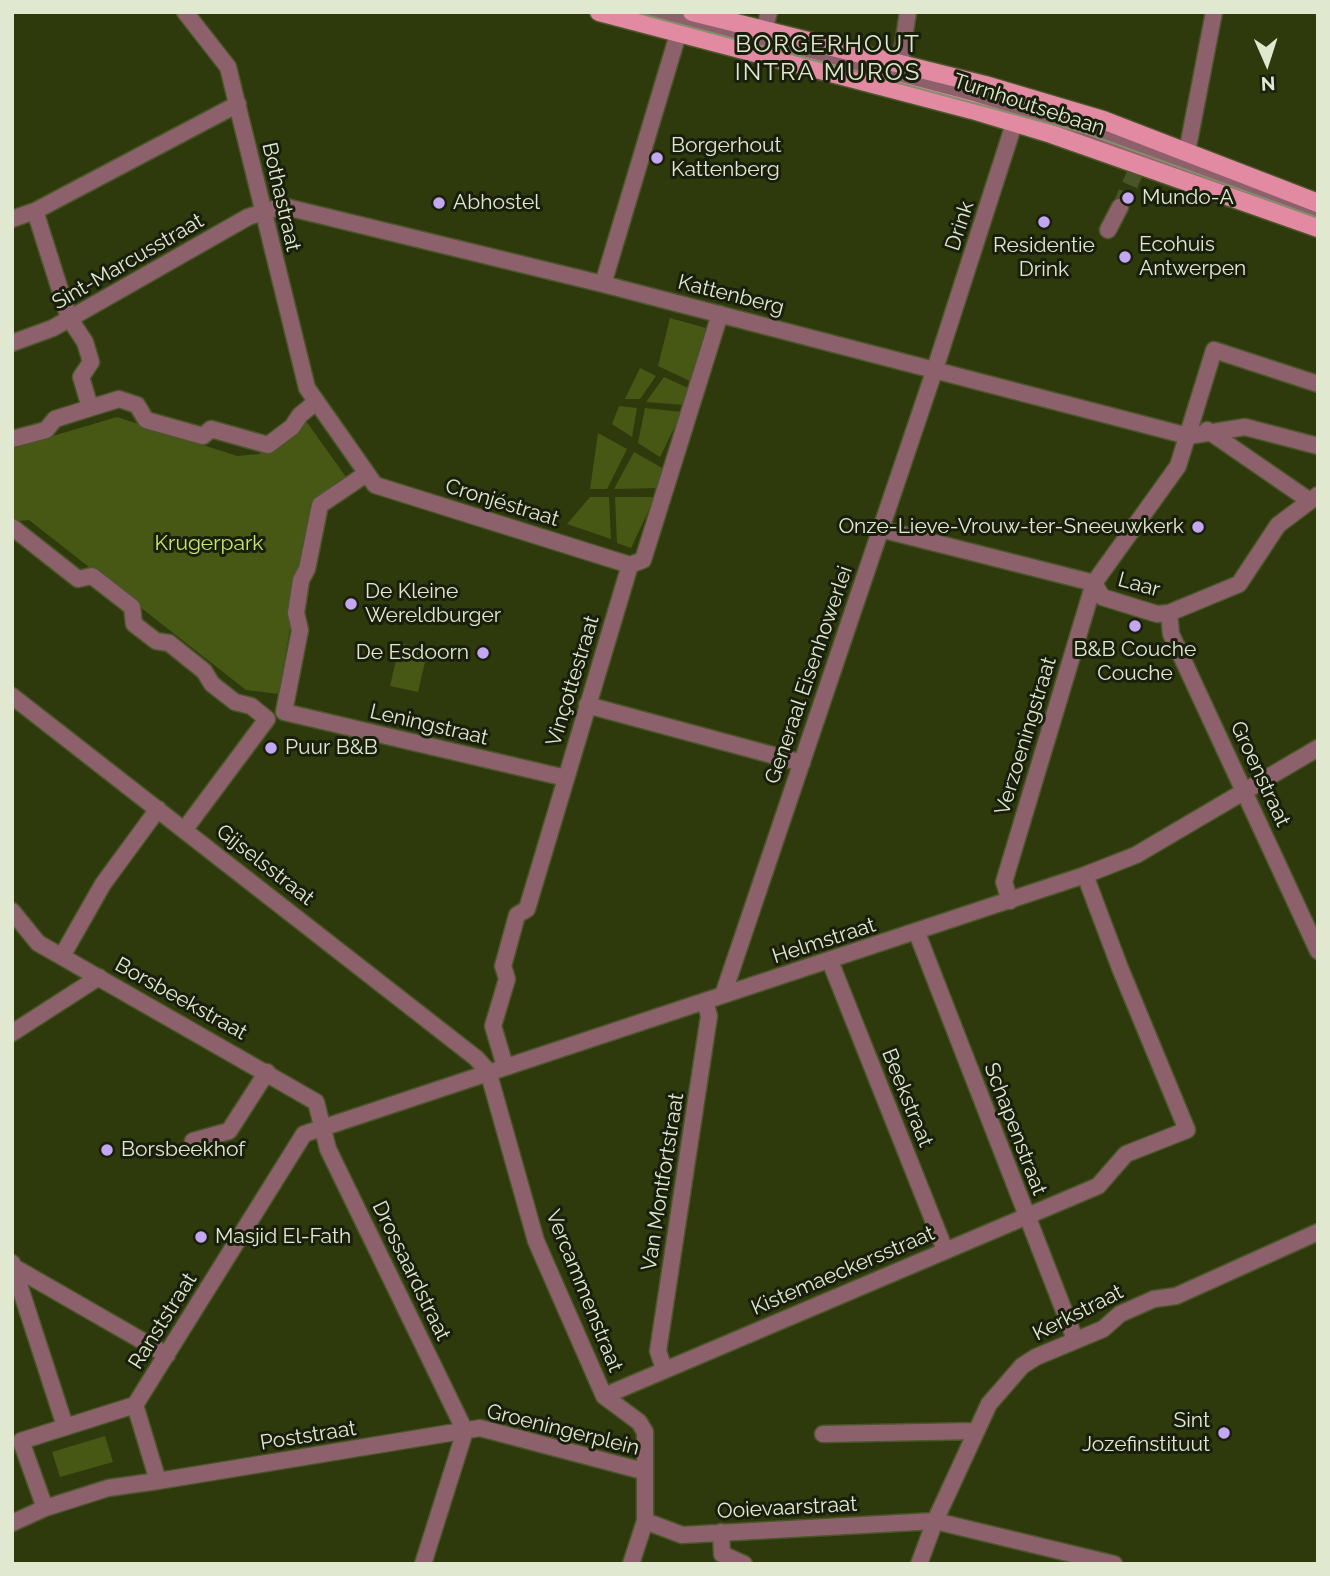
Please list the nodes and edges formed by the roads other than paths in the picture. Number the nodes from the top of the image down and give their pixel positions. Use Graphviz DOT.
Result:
graph roads {
  1 [pos="186,12"];
  2 [pos="599,12"];
  3 [pos="652,12"];
  4 [pos="692,12"];
  5 [pos="769,12"];
  6 [pos="908,12"];
  7 [pos="1214,12"];
  8 [pos="678,31"];
  9 [pos="764,31"];
  10 [pos="900,64"];
  11 [pos="238,104"];
  12 [pos="1019,110"];
  13 [pos="1184,160"];
  14 [pos="1196,185"];
  15 [pos="1318,203"];
  16 [pos="1120,207"];
  17 [pos="35,211"];
  18 [pos="261,211"];
  19 [pos="1318,214"];
  20 [pos="12,219"];
  21 [pos="1318,228"];
  22 [pos="1108,230"];
  23 [pos="603,284"];
  24 [pos="720,314"];
  25 [pos="69,318"];
  26 [pos="12,343"];
  27 [pos="935,369"];
  28 [pos="1318,384"];
  29 [pos="316,402"];
  30 [pos="90,408"];
  31 [pos="1191,428"];
  32 [pos="1212,434"];
  33 [pos="12,439"];
  34 [pos="1318,446"];
  35 [pos="366,474"];
  36 [pos="1314,498"];
  37 [pos="12,527"];
  38 [pos="880,529"];
  39 [pos="630,565"];
  40 [pos="1094,583"];
  41 [pos="1169,613"];
  42 [pos="12,696"];
  43 [pos="587,705"];
  44 [pos="1318,748"];
  45 [pos="802,763"];
  46 [pos="565,778"];
  47 [pos="1244,790"];
  48 [pos="158,809"];
  49 [pos="185,829"];
  50 [pos="1085,875"];
  51 [pos="1010,901"];
  52 [pos="12,911"];
  53 [pos="917,933"];
  54 [pos="1318,951"];
  55 [pos="62,956"];
  56 [pos="830,961"];
  57 [pos="99,977"];
  58 [pos="723,995"];
  59 [pos="705,1001"];
  60 [pos="12,1033"];
  61 [pos="505,1066"];
  62 [pos="488,1071"];
  63 [pos="267,1072"];
  64 [pos="323,1127"];
  65 [pos="193,1141"];
  66 [pos="1027,1217"];
  67 [pos="1318,1232"];
  68 [pos="945,1250"];
  69 [pos="13,1265"];
  70 [pos="1075,1339"];
  71 [pos="167,1355"];
  72 [pos="664,1368"];
  73 [pos="604,1396"];
  74 [pos="135,1405"];
  75 [pos="65,1426"];
  76 [pos="465,1431"];
  77 [pos="975,1431"];
  78 [pos="823,1434"];
  79 [pos="17,1439"];
  80 [pos="643,1471"];
  81 [pos="158,1481"];
  82 [pos="46,1508"];
  83 [pos="645,1521"];
  84 [pos="935,1521"];
  85 [pos="12,1523"];
  86 [pos="721,1532"];
  87 [pos="423,1564"];
  88 [pos="631,1564"];
  89 [pos="744,1564"];
  90 [pos="919,1564"];
  91 [pos="1114,1564"];
  1 -- 11 [label="street, Bothastraat"];
  2 -- 8 [label="main road, Turnhoutsebaan"];
  3 -- 12 [label="street"];
  4 -- 9 [label="main road, Turnhoutsebaan"];
  5 -- 9 [label="street"];
  6 -- 10 [label="street"];
  7 -- 13 [label="street"];
  8 -- 12 [label="main road, Turnhoutsebaan"];
  8 -- 23 [label="street"];
  9 -- 10 [label="main road, Turnhoutsebaan"];
  10 -- 12 [label="main road, Turnhoutsebaan"];
  11 -- 17 [label="street"];
  11 -- 18 [label="street, Bothastraat"];
  12 -- 13 [label="main road, Turnhoutsebaan"];
  12 -- 14 [label="main road, Turnhoutsebaan"];
  12 -- 27 [label="street, Drink"];
  13 -- 14 [label="street"];
  13 -- 15 [label="main road, Turnhoutsebaan"];
  13 -- 19 [label="street"];
  14 -- 21 [label="main road, Turnhoutsebaan"];
  16 -- 22 [label="street"];
  17 -- 20 [label="street"];
  17 -- 25 [label="street"];
  18 -- 23 [label="street, Kattenberg"];
  18 -- 25 [label="street, Sint-Marcusstraat"];
  18 -- 29 [label="street, Bothastraat"];
  23 -- 24 [label="street, Kattenberg"];
  24 -- 27 [label="street, Kattenberg"];
  24 -- 39 [label="street, Vinçottestraat"];
  25 -- 26 [label="street, Sint-Marcusstraat"];
  25 -- 30 [label="street"];
  27 -- 31 [label="street, Kattenberg"];
  27 -- 38 [label="street, Generaal Eisenhowerlei"];
  28 -- 31 [label="street, Laar"];
  29 -- 30 [label="street"];
  29 -- 35 [label="street, Bothastraat"];
  30 -- 33 [label="street"];
  31 -- 32 [label="street"];
  31 -- 40 [label="street, Laar"];
  32 -- 34 [label="street"];
  32 -- 36 [label="street, Laar"];
  35 -- 39 [label="street, Cronjéstraat"];
  35 -- 46 [label="street, Leningstraat"];
  36 -- 41 [label="street, Laar"];
  37 -- 49 [label="street"];
  38 -- 40 [label="street"];
  38 -- 45 [label="street, Generaal Eisenhowerlei"];
  39 -- 43 [label="street, Vinçottestraat"];
  40 -- 41 [label="street, Laar"];
  40 -- 51 [label="street, Verzoeningstraat"];
  41 -- 47 [label="street, Groenstraat"];
  42 -- 48 [label="street, Gijselsstraat"];
  43 -- 45 [label="street"];
  43 -- 46 [label="street, Vinçottestraat"];
  44 -- 47 [label="street, Helmstraat"];
  45 -- 58 [label="street, Generaal Eisenhowerlei"];
  46 -- 61 [label="street, Vinçottestraat"];
  47 -- 50 [label="street, Helmstraat"];
  47 -- 54 [label="street, Groenstraat"];
  48 -- 49 [label="street, Gijselsstraat"];
  48 -- 55 [label="street"];
  49 -- 62 [label="street, Gijselsstraat"];
  50 -- 51 [label="street, Helmstraat"];
  50 -- 66 [label="street, Kistemaeckersstraat"];
  51 -- 53 [label="street, Helmstraat"];
  52 -- 55 [label="street, Borsbeekstraat"];
  53 -- 56 [label="street, Helmstraat"];
  53 -- 66 [label="street, Schapenstraat"];
  55 -- 57 [label="street, Borsbeekstraat"];
  56 -- 58 [label="street, Helmstraat"];
  56 -- 68 [label="street, Beekstraat"];
  57 -- 60 [label="street"];
  57 -- 63 [label="street, Borsbeekstraat"];
  58 -- 59 [label="street, Helmstraat"];
  59 -- 61 [label="street, Helmstraat"];
  59 -- 72 [label="street, Van Montfortstraat"];
  61 -- 62 [label="street, Helmstraat"];
  62 -- 64 [label="street, Helmstraat"];
  62 -- 73 [label="street, Vercammenstraat"];
  63 -- 64 [label="street, Borsbeekstraat"];
  63 -- 65 [label="street"];
  64 -- 71 [label="street, Ranststraat"];
  64 -- 76 [label="street, Drossaardstraat"];
  66 -- 68 [label="street, Kistemaeckersstraat"];
  66 -- 70 [label="street, Schapenstraat"];
  67 -- 70 [label="street, Kerkstraat"];
  68 -- 72 [label="street, Kistemaeckersstraat"];
  69 -- 71 [label="street"];
  69 -- 75 [label="street"];
  70 -- 77 [label="street, Kerkstraat"];
  71 -- 74 [label="street, Ranststraat"];
  72 -- 73 [label="street, Kistemaeckersstraat"];
  73 -- 80 [label="street, Vercammenstraat"];
  74 -- 75 [label="street"];
  74 -- 81 [label="street"];
  75 -- 79 [label="street"];
  76 -- 80 [label="street, Groeningerplein"];
  76 -- 81 [label="street, Poststraat"];
  76 -- 87 [label="street"];
  77 -- 78 [label="street"];
  77 -- 84 [label="street, Kerkstraat"];
  79 -- 82 [label="street"];
  80 -- 83 [label="street, Groeningerplein"];
  81 -- 82 [label="street, Poststraat"];
  82 -- 85 [label="street, Poststraat"];
  83 -- 86 [label="street, Ooievaarstraat"];
  83 -- 88 [label="street"];
  84 -- 86 [label="street, Ooievaarstraat"];
  84 -- 90 [label="street, Kerkstraat"];
  84 -- 91 [label="street, Ooievaarstraat"];
  86 -- 89 [label="street"];
}
